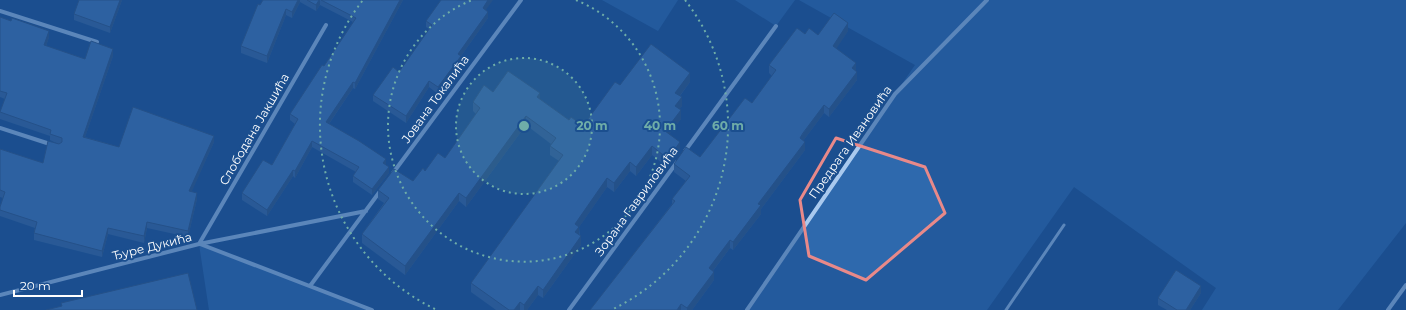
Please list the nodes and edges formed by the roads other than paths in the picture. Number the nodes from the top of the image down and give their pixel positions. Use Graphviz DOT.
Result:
graph roads {
  1 [pos="521,0"];
  2 [pos="987,0"];
  3 [pos="0,11"];
  4 [pos="326,25"];
  5 [pos="776,26"];
  6 [pos="97,42"];
  7 [pos="0,128"];
  8 [pos="58,147"];
  9 [pos="684,152"];
  10 [pos="680,158"];
  11 [pos="389,179"];
  12 [pos="385,185"];
  13 [pos="366,211"];
  14 [pos="1064,225"];
  15 [pos="200,244"];
  16 [pos="310,286"];
  17 [pos="1406,286"];
  18 [pos="0,295"];
  19 [pos="372,310"];
  20 [pos="569,310"];
  21 [pos="747,310"];
  22 [pos="1006,310"];
  23 [pos="1388,310"];
  1 -- 11 [label="street, Јована Токалића"];
  2 -- 21 [label="street, Предрага Ивановића"];
  3 -- 6 [label="street"];
  4 -- 15 [label="street, Слободана Јакшића"];
  5 -- 9 [label="street, Зорана Гавриловића"];
  7 -- 8 [label="street"];
  10 -- 20 [label="street, Зорана Гавриловића"];
  12 -- 13 [label="street"];
  13 -- 15 [label="street"];
  13 -- 16 [label="street"];
  14 -- 22 [label="lane"];
  15 -- 16 [label="street, Ђуре Дукића"];
  15 -- 18 [label="street, Ђуре Дукића"];
  16 -- 19 [label="street, Ђуре Дукића"];
  17 -- 23 [label="street"];
}
